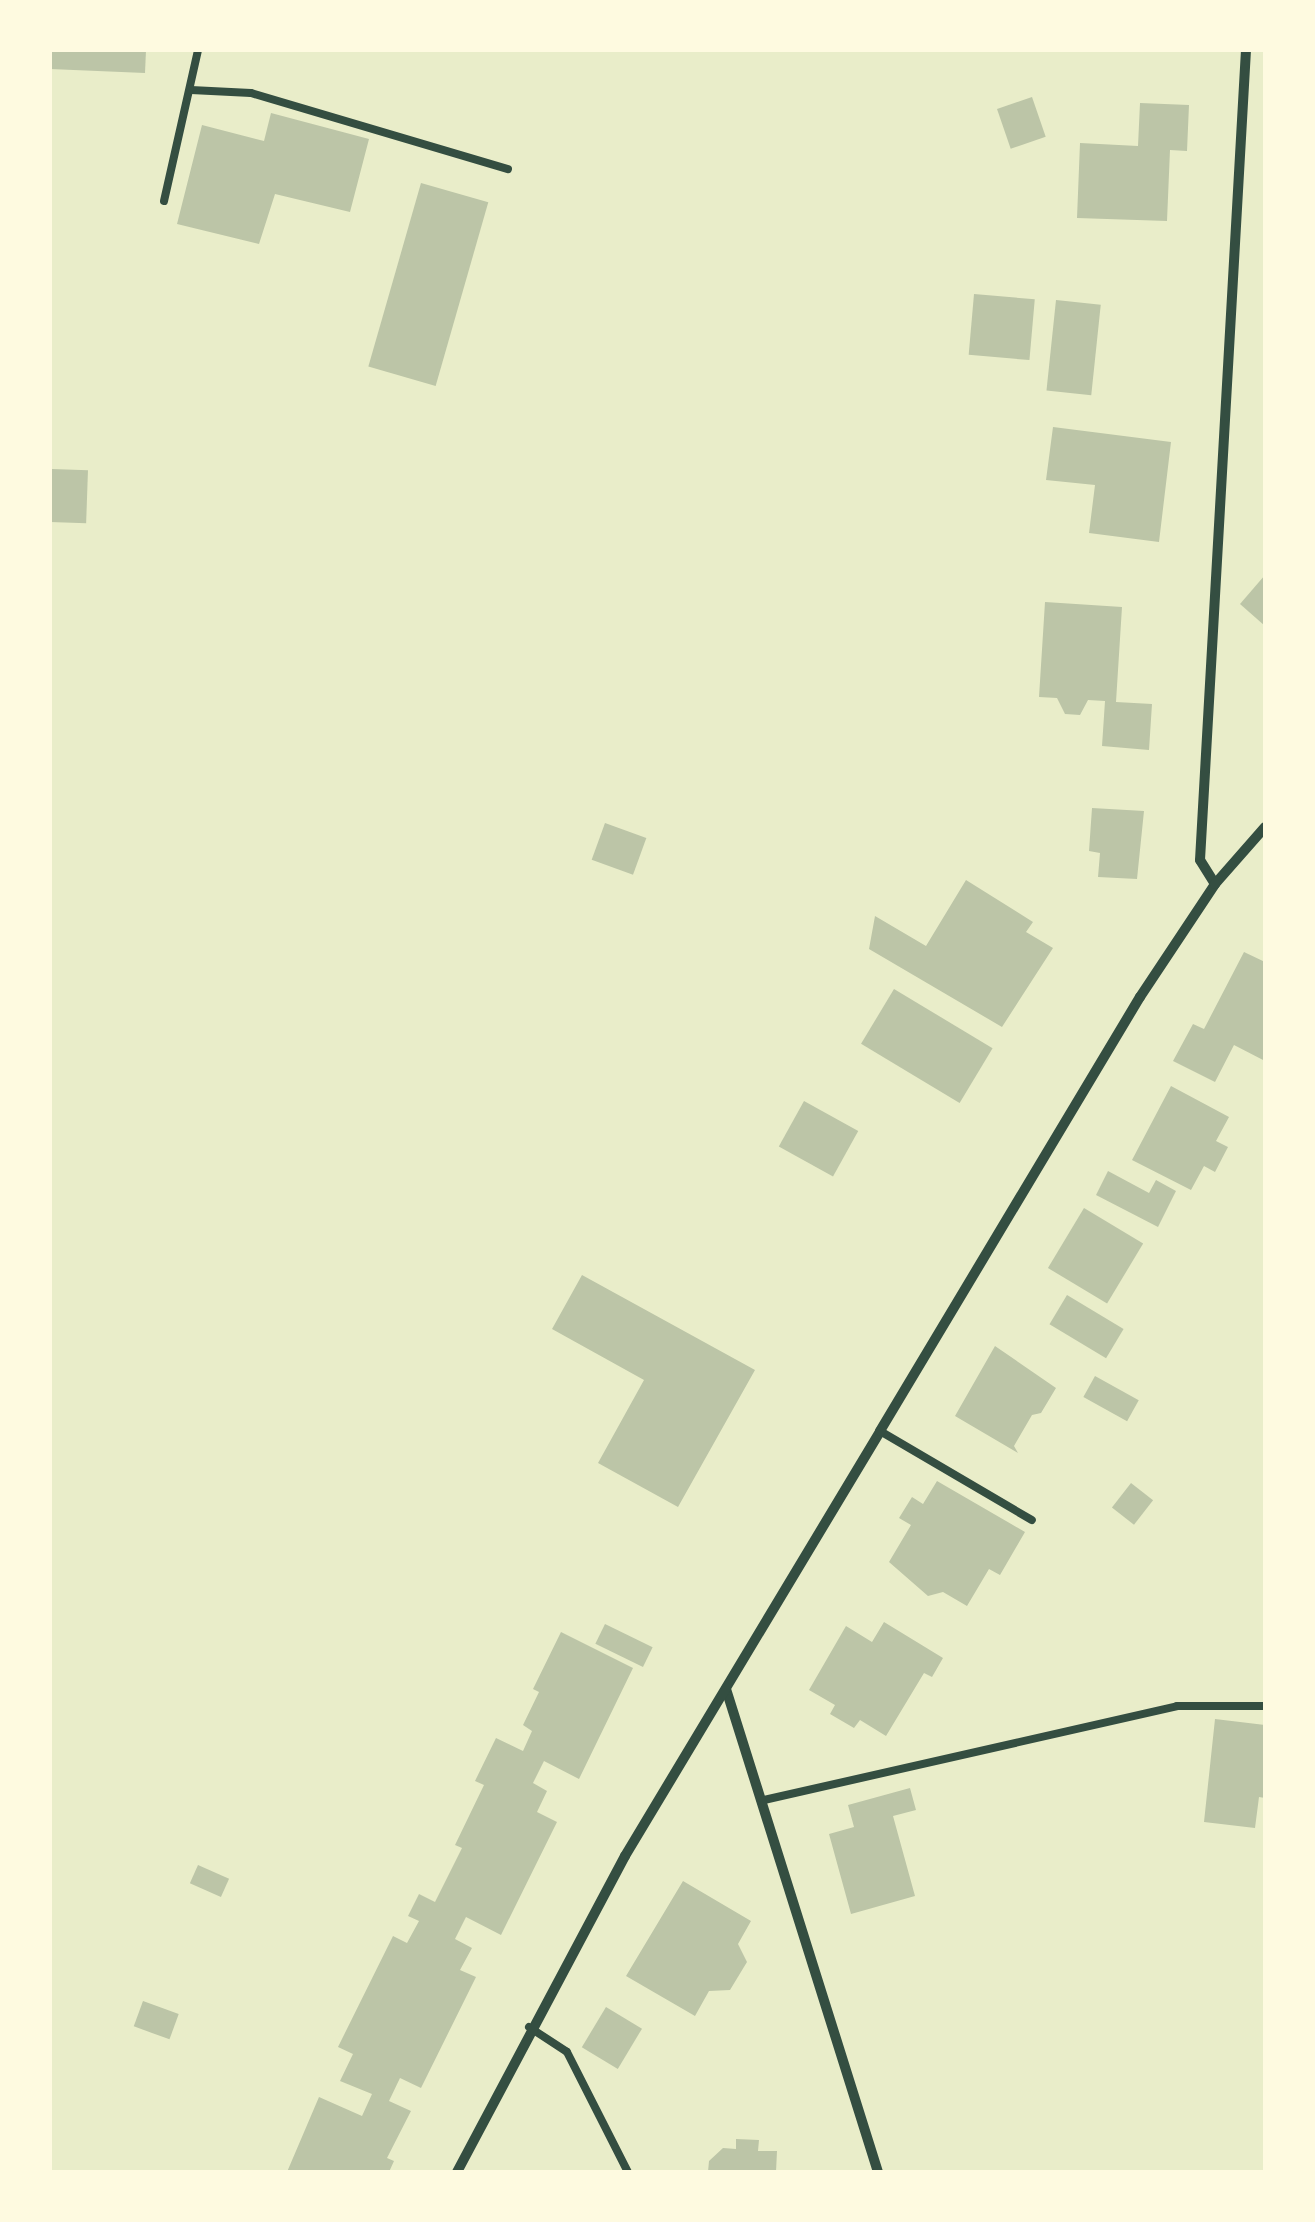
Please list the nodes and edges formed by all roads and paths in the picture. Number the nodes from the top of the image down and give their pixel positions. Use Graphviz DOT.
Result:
graph roads {
  1 [pos="198,50"];
  2 [pos="1246,50"];
  3 [pos="191,90"];
  4 [pos="508,170"];
  5 [pos="164,202"];
  6 [pos="1265,827"];
  7 [pos="1215,884"];
  8 [pos="880,1430"];
  9 [pos="1032,1520"];
  10 [pos="726,1688"];
  11 [pos="1265,1706"];
  12 [pos="764,1800"];
  13 [pos="529,2027"];
  14 [pos="457,2172"];
  15 [pos="628,2172"];
  16 [pos="878,2172"];
  1 -- 3 [label="lane"];
  2 -- 7 [label="street"];
  3 -- 4 [label="lane"];
  3 -- 5 [label="lane"];
  6 -- 7 [label="street"];
  7 -- 8 [label="street"];
  8 -- 9 [label="lane"];
  8 -- 10 [label="street"];
  10 -- 12 [label="street"];
  10 -- 13 [label="street"];
  11 -- 12 [label="lane"];
  12 -- 16 [label="street"];
  13 -- 14 [label="street"];
  13 -- 15 [label="lane"];
}
